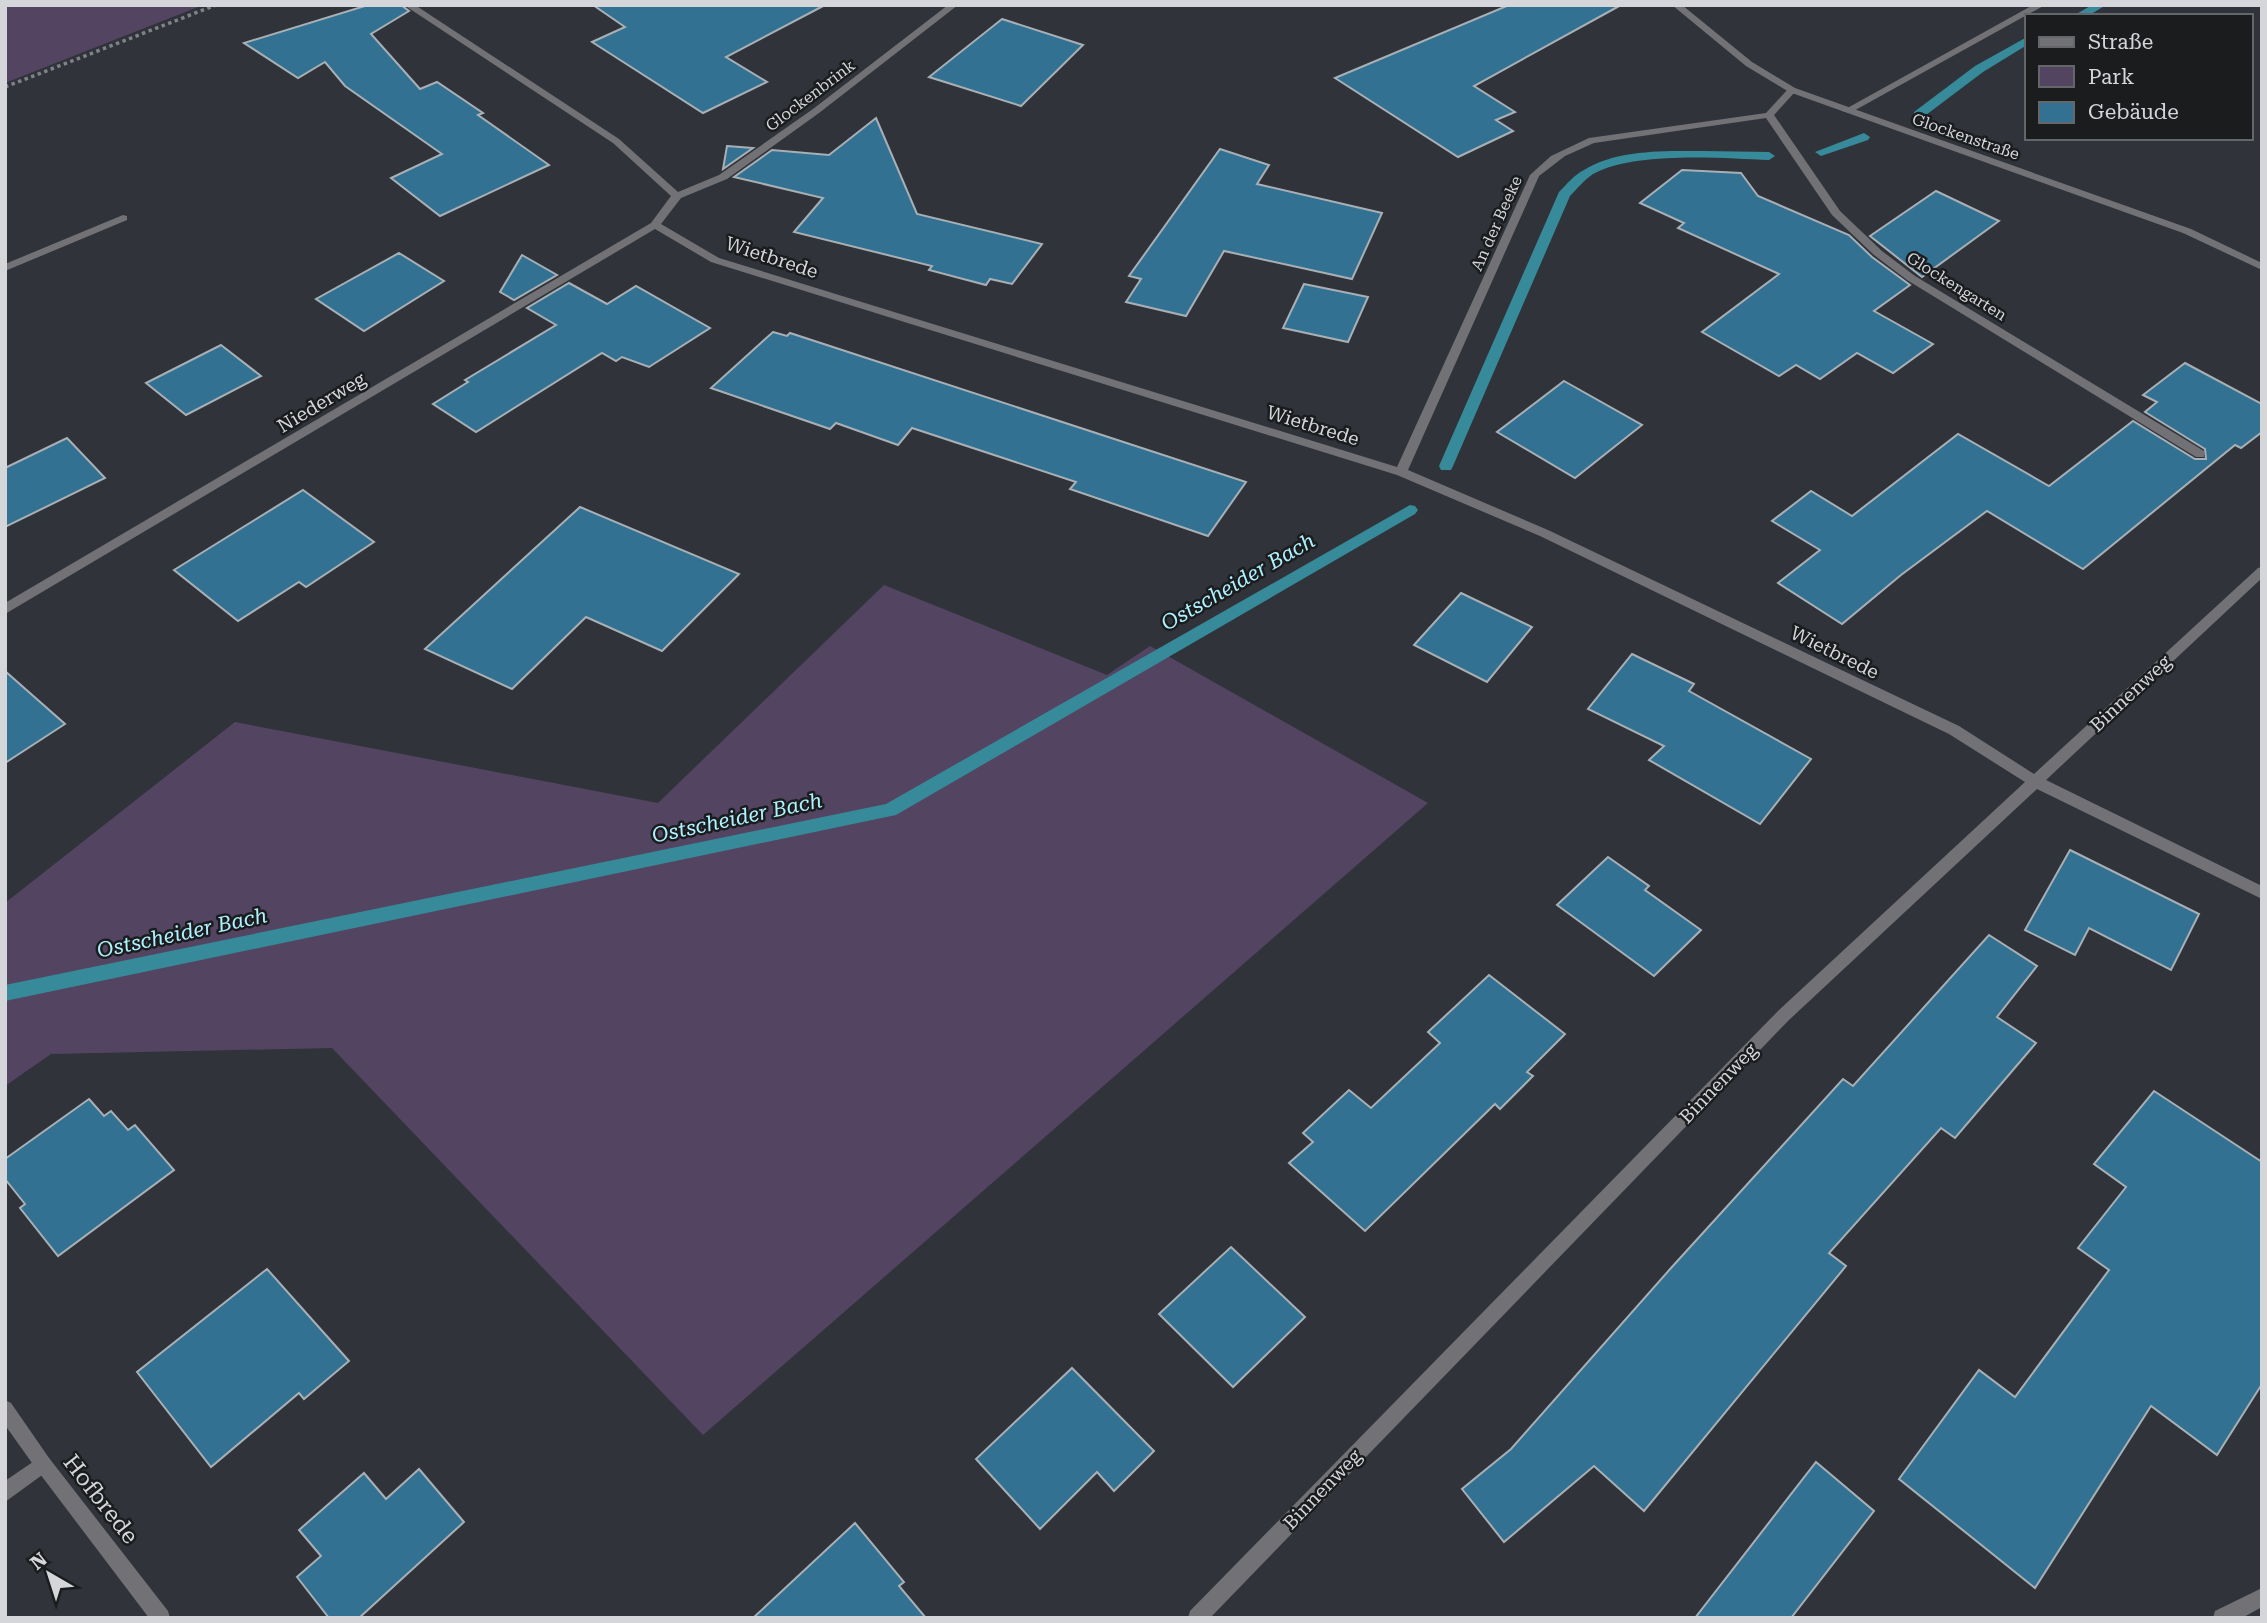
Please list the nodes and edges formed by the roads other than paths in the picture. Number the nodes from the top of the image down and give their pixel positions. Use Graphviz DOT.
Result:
graph roads {
  1 [pos="408,5"];
  2 [pos="954,5"];
  3 [pos="1676,5"];
  4 [pos="2041,5"];
  5 [pos="1792,90"];
  6 [pos="1847,111"];
  7 [pos="1769,115"];
  8 [pos="677,196"];
  9 [pos="123,218"];
  10 [pos="655,225"];
  11 [pos="2262,267"];
  12 [pos="5,268"];
  13 [pos="2200,454"];
  14 [pos="1401,472"];
  15 [pos="2262,570"];
  16 [pos="5,609"];
  17 [pos="2034,781"];
  18 [pos="2262,893"];
  19 [pos="5,1409"];
  20 [pos="43,1464"];
  21 [pos="5,1493"];
  22 [pos="2262,1597"];
  23 [pos="161,1618"];
  24 [pos="1197,1618"];
  25 [pos="2222,1618"];
  1 -- 8 [label="street"];
  2 -- 8 [label="street, Glockenbrink"];
  3 -- 5 [label="street, Glockenstraße"];
  4 -- 6 [label="street"];
  5 -- 6 [label="street, Glockenstraße"];
  5 -- 7 [label="street"];
  6 -- 11 [label="street, Glockenstraße"];
  7 -- 13 [label="street, Glockengarten"];
  7 -- 14 [label="street, An der Beeke"];
  8 -- 10 [label="street"];
  9 -- 12 [label="street"];
  10 -- 14 [label="street, Wietbrede"];
  10 -- 16 [label="street, Niederweg"];
  14 -- 17 [label="street, Wietbrede"];
  15 -- 17 [label="street, Binnenweg"];
  17 -- 18 [label="street, Wietbrede"];
  17 -- 24 [label="street, Binnenweg"];
  19 -- 20 [label="street, Hofbrede"];
  20 -- 21 [label="street"];
  20 -- 23 [label="street, Hofbrede"];
  22 -- 25 [label="street"];
}
